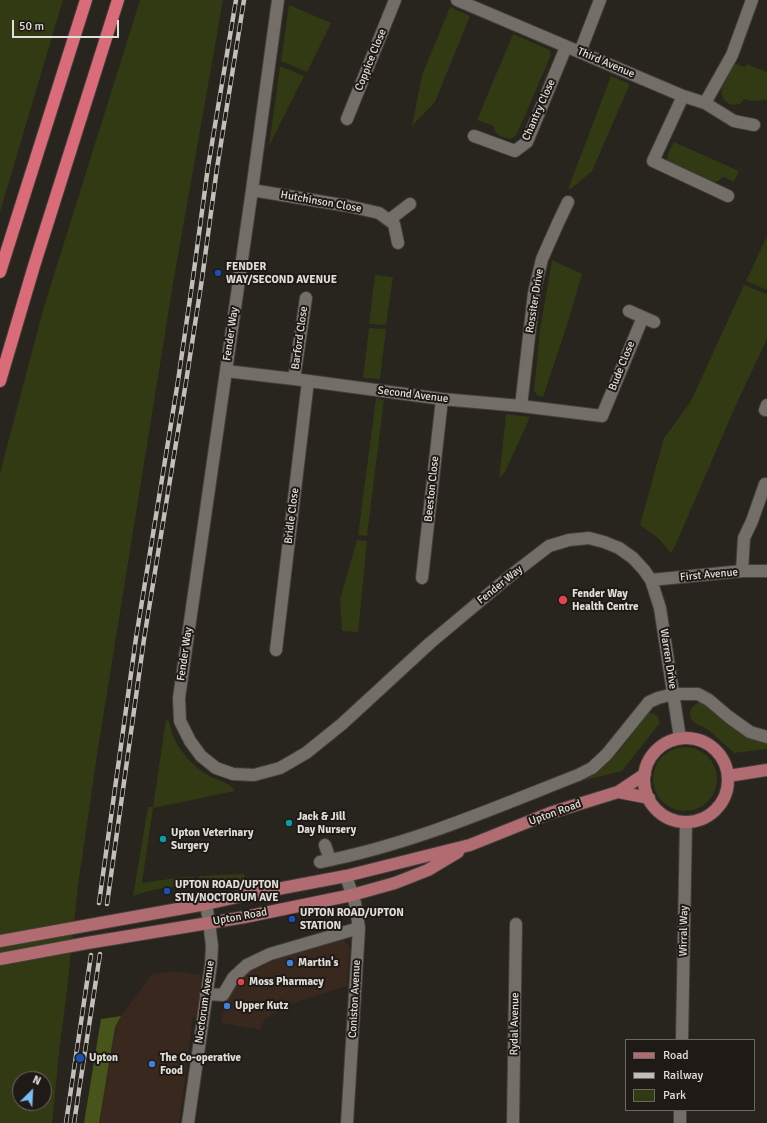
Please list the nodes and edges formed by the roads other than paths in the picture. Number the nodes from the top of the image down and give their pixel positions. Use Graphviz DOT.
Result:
graph roads {
  1 [pos="86,0"];
  2 [pos="118,0"];
  3 [pos="278,0"];
  4 [pos="395,0"];
  5 [pos="459,0"];
  6 [pos="600,0"];
  7 [pos="752,0"];
  8 [pos="566,47"];
  9 [pos="580,52"];
  10 [pos="683,96"];
  11 [pos="705,103"];
  12 [pos="347,119"];
  13 [pos="754,125"];
  14 [pos="474,136"];
  15 [pos="252,190"];
  16 [pos="728,196"];
  17 [pos="568,202"];
  18 [pos="410,204"];
  19 [pos="389,220"];
  20 [pos="398,243"];
  21 [pos="0,272"];
  22 [pos="306,298"];
  23 [pos="629,311"];
  24 [pos="226,371"];
  25 [pos="294,379"];
  26 [pos="0,381"];
  27 [pos="308,381"];
  28 [pos="442,399"];
  29 [pos="767,405"];
  30 [pos="521,406"];
  31 [pos="767,410"];
  32 [pos="602,416"];
  33 [pos="765,484"];
  34 [pos="742,571"];
  35 [pos="767,571"];
  36 [pos="422,578"];
  37 [pos="651,580"];
  38 [pos="276,650"];
  39 [pos="673,694"];
  40 [pos="767,737"];
  41 [pos="680,738"];
  42 [pos="767,770"];
  43 [pos="645,774"];
  44 [pos="728,776"];
  45 [pos="618,792"];
  46 [pos="649,798"];
  47 [pos="686,822"];
  48 [pos="325,845"];
  49 [pos="470,845"];
  50 [pos="346,876"];
  51 [pos="352,895"];
  52 [pos="206,904"];
  53 [pos="209,922"];
  54 [pos="516,924"];
  55 [pos="359,928"];
  56 [pos="0,941"];
  57 [pos="0,960"];
  58 [pos="206,994"];
  59 [pos="682,1039"];
  60 [pos="680,1111"];
  61 [pos="188,1123"];
  62 [pos="347,1123"];
  63 [pos="513,1123"];
  64 [pos="680,1123"];
  1 -- 21 [label="highway"];
  2 -- 26 [label="highway"];
  3 -- 15 [label="street, Fender Way"];
  4 -- 12 [label="street, Coppice Close"];
  5 -- 8 [label="street, Third Avenue"];
  6 -- 9 [label="street"];
  7 -- 11 [label="street"];
  8 -- 9 [label="street, Third Avenue"];
  8 -- 14 [label="street, Chantry Close"];
  9 -- 10 [label="street, Third Avenue"];
  10 -- 11 [label="street, Third Avenue"];
  10 -- 16 [label="street"];
  11 -- 13 [label="street, Third Avenue"];
  15 -- 19 [label="street, Hutchinson Close"];
  15 -- 24 [label="street, Fender Way"];
  17 -- 30 [label="street, Rossiter Drive"];
  18 -- 19 [label="street"];
  19 -- 20 [label="street"];
  22 -- 25 [label="street, Barford Close"];
  23 -- 32 [label="street, Bude Close"];
  24 -- 25 [label="street, Second Avenue"];
  24 -- 37 [label="street, Fender Way"];
  25 -- 27 [label="street, Second Avenue"];
  27 -- 28 [label="street, Second Avenue"];
  27 -- 38 [label="street, Bridle Close"];
  28 -- 30 [label="street, Second Avenue"];
  28 -- 36 [label="street, Beeston Close"];
  29 -- 31 [label="street"];
  30 -- 32 [label="street, Second Avenue"];
  33 -- 34 [label="street"];
  34 -- 35 [label="street, First Avenue"];
  34 -- 37 [label="street, First Avenue"];
  37 -- 39 [label="street, Warren Drive"];
  39 -- 40 [label="street"];
  39 -- 41 [label="street, Warren Drive"];
  39 -- 48 [label="street"];
  41 -- 43 [label="main road"];
  41 -- 44 [label="main road"];
  42 -- 44 [label="main road"];
  43 -- 45 [label="main road, Upton Road"];
  43 -- 46 [label="main road"];
  44 -- 47 [label="main road"];
  45 -- 46 [label="main road, Upton Road"];
  45 -- 49 [label="main road, Upton Road"];
  46 -- 47 [label="main road"];
  47 -- 59 [label="street, Wirral Way"];
  49 -- 50 [label="main road, Upton Road"];
  49 -- 51 [label="main road, Upton Road"];
  50 -- 51 [label="street, Coniston Avenue"];
  50 -- 52 [label="main road, Upton Road"];
  51 -- 53 [label="main road, Upton Road"];
  51 -- 55 [label="street, Coniston Avenue"];
  52 -- 53 [label="street, Noctorum Avenue"];
  52 -- 56 [label="main road, Upton Road"];
  53 -- 57 [label="main road, Upton Road"];
  53 -- 58 [label="street, Noctorum Avenue"];
  54 -- 63 [label="street, Rydal Avenue"];
  55 -- 58 [label="street"];
  55 -- 62 [label="street, Coniston Avenue"];
  58 -- 61 [label="street, Noctorum Avenue"];
  60 -- 64 [label="street"];
}
